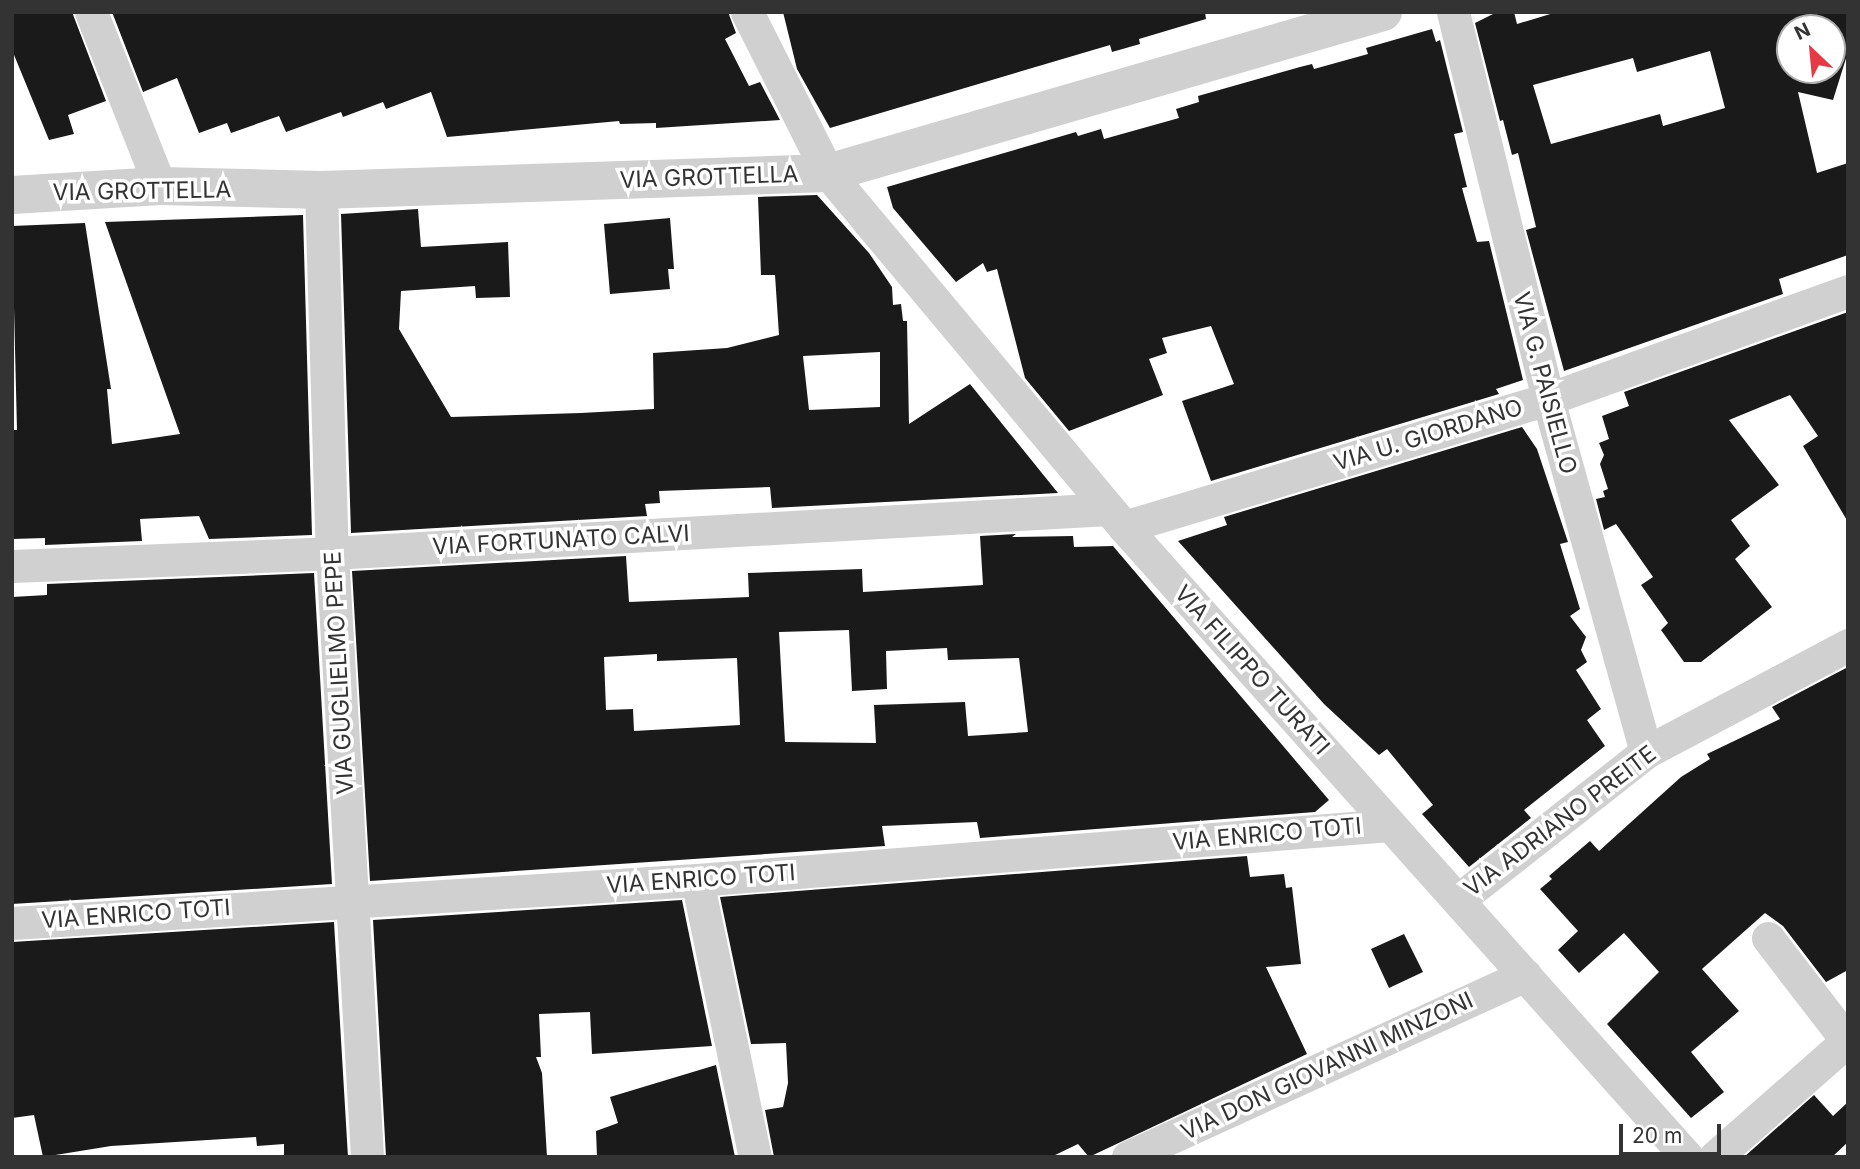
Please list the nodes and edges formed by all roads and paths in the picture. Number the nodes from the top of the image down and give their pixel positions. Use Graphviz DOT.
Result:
graph roads {
  1 [pos="91,12"];
  2 [pos="747,12"];
  3 [pos="1384,12"];
  4 [pos="1452,12"];
  5 [pos="828,173"];
  6 [pos="160,186"];
  7 [pos="321,190"];
  8 [pos="12,195"];
  9 [pos="1848,291"];
  10 [pos="1548,399"];
  11 [pos="1117,518"];
  12 [pos="332,553"];
  13 [pos="12,565"];
  14 [pos="1848,645"];
  15 [pos="1646,752"];
  16 [pos="1390,824"];
  17 [pos="697,880"];
  18 [pos="352,899"];
  19 [pos="1458,900"];
  20 [pos="12,923"];
  21 [pos="1768,938"];
  22 [pos="1525,975"];
  23 [pos="1847,1041"];
  24 [pos="367,1157"];
  25 [pos="755,1157"];
  26 [pos="1128,1157"];
  27 [pos="1687,1157"];
  28 [pos="1715,1157"];
  1 -- 6 [label="street"];
  2 -- 5 [label="street, VIA FILIPPO TURATI"];
  3 -- 5 [label="street, VIA GROTTELLA"];
  4 -- 10 [label="street, VIA G. PAISIELLO"];
  5 -- 7 [label="street, VIA GROTTELLA"];
  5 -- 11 [label="street, VIA FILIPPO TURATI"];
  6 -- 7 [label="street, VIA GROTTELLA"];
  6 -- 8 [label="street, VIA GROTTELLA"];
  7 -- 12 [label="street, VIA GUGLIELMO PEPE"];
  9 -- 10 [label="street, VIA U. GIORDANO"];
  10 -- 11 [label="street, VIA U. GIORDANO"];
  10 -- 15 [label="street, VIA G. PAISIELLO"];
  11 -- 12 [label="street, VIA FORTUNATO CALVI"];
  11 -- 16 [label="street, VIA FILIPPO TURATI"];
  12 -- 13 [label="street, VIA FORTUNATO CALVI"];
  12 -- 18 [label="street, VIA GUGLIELMO PEPE"];
  14 -- 15 [label="street, VIA ADRIANO PREITE"];
  15 -- 19 [label="street, VIA ADRIANO PREITE"];
  16 -- 17 [label="street, VIA ENRICO TOTI"];
  16 -- 19 [label="street, VIA FILIPPO TURATI"];
  17 -- 18 [label="street, VIA ENRICO TOTI"];
  17 -- 25 [label="street"];
  18 -- 20 [label="street, VIA ENRICO TOTI"];
  18 -- 24 [label="street, VIA GUGLIELMO PEPE"];
  19 -- 22 [label="street, VIA FILIPPO TURATI"];
  21 -- 23 [label="street"];
  22 -- 26 [label="street, VIA DON GIOVANNI MINZONI"];
  22 -- 27 [label="street, VIA FILIPPO TURATI"];
  23 -- 28 [label="street"];
}
